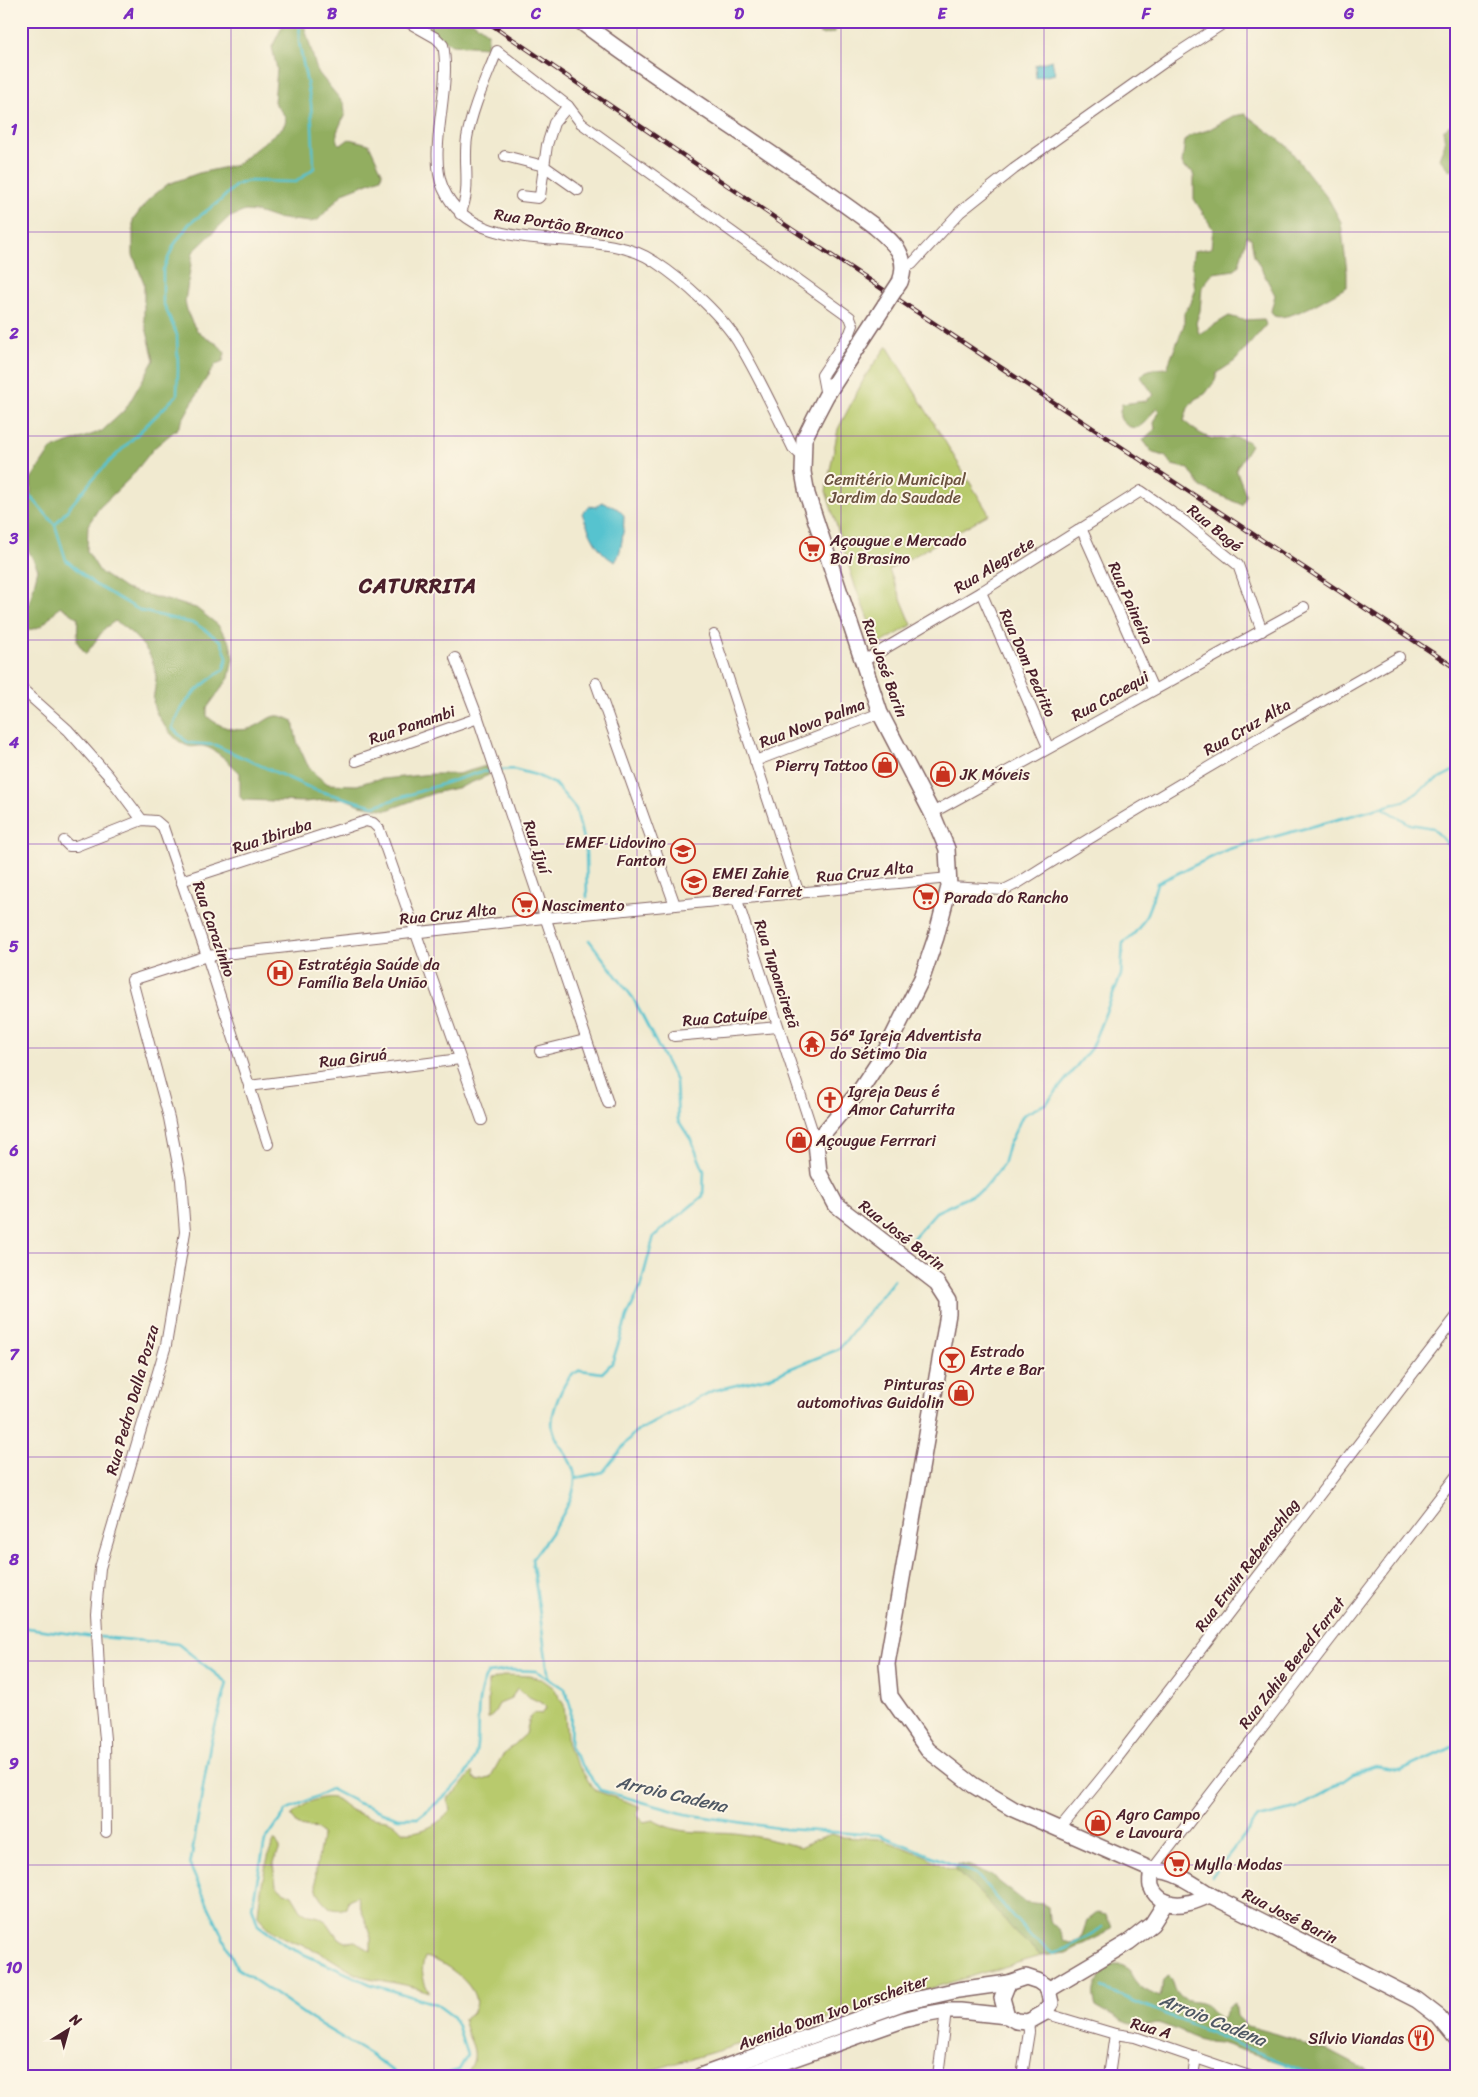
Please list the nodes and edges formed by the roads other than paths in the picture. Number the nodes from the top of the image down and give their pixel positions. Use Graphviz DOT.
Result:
graph roads {
  1 [pos="406,21"];
  2 [pos="580,21"];
  3 [pos="1227,21"];
  4 [pos="568,106"];
  5 [pos="505,156"];
  6 [pos="544,166"];
  7 [pos="578,190"];
  8 [pos="521,196"];
  9 [pos="460,214"];
  10 [pos="902,275"];
  11 [pos="826,396"];
  12 [pos="803,457"];
  13 [pos="1141,491"];
  14 [pos="1082,528"];
  15 [pos="980,592"];
  16 [pos="1304,607"];
  17 [pos="1262,631"];
  18 [pos="714,635"];
  19 [pos="1399,657"];
  20 [pos="455,658"];
  21 [pos="862,662"];
  22 [pos="596,684"];
  23 [pos="21,688"];
  24 [pos="1153,690"];
  25 [pos="880,713"];
  26 [pos="478,718"];
  27 [pos="1048,747"];
  28 [pos="755,760"];
  29 [pos="356,761"];
  30 [pos="932,813"];
  31 [pos="142,820"];
  32 [pos="64,842"];
  33 [pos="181,881"];
  34 [pos="949,882"];
  35 [pos="799,894"];
  36 [pos="737,900"];
  37 [pos="675,905"];
  38 [pos="544,918"];
  39 [pos="416,932"];
  40 [pos="207,956"];
  41 [pos="132,980"];
  42 [pos="778,1027"];
  43 [pos="674,1036"];
  44 [pos="585,1040"];
  45 [pos="540,1051"];
  46 [pos="460,1059"];
  47 [pos="249,1086"];
  48 [pos="608,1103"];
  49 [pos="482,1120"];
  50 [pos="816,1142"];
  51 [pos="268,1144"];
  52 [pos="1457,1316"];
  53 [pos="1457,1475"];
  54 [pos="1059,1830"];
  55 [pos="106,1832"];
  56 [pos="1152,1870"];
  57 [pos="1210,1895"];
  58 [pos="1166,1902"];
  59 [pos="1008,1983"];
  60 [pos="1048,1990"];
  61 [pos="946,2010"];
  62 [pos="1044,2013"];
  63 [pos="1007,2016"];
  64 [pos="1028,2022"];
  65 [pos="1115,2034"];
  66 [pos="1457,2039"];
  67 [pos="1196,2057"];
  68 [pos="700,2076"];
  69 [pos="744,2076"];
  70 [pos="938,2076"];
  71 [pos="1022,2076"];
  72 [pos="1109,2076"];
  73 [pos="1193,2076"];
  74 [pos="1249,2076"];
  1 -- 9 [label="street, Rua Portão Branco"];
  2 -- 10 [label="main road"];
  3 -- 10 [label="street"];
  4 -- 6 [label="street"];
  4 -- 9 [label="street"];
  4 -- 11 [label="street"];
  5 -- 6 [label="street"];
  6 -- 7 [label="street"];
  6 -- 8 [label="street"];
  9 -- 12 [label="street, Rua Portão Branco"];
  10 -- 11 [label="main road, Rua José Barin, bridge"];
  11 -- 12 [label="main road, Rua José Barin"];
  12 -- 21 [label="main road, Rua José Barin"];
  13 -- 14 [label="street, Rua Alegrete"];
  13 -- 17 [label="street, Rua Bagé"];
  14 -- 15 [label="street, Rua Alegrete"];
  14 -- 24 [label="street, Rua Paineira"];
  15 -- 21 [label="street, Rua Alegrete"];
  15 -- 27 [label="street, Rua Dom Pedrito"];
  16 -- 17 [label="street, Rua Cacequi"];
  17 -- 24 [label="street, Rua Cacequi"];
  18 -- 28 [label="street"];
  19 -- 34 [label="street, Rua Cruz Alta"];
  20 -- 26 [label="street, Rua Ijuí"];
  21 -- 25 [label="main road, Rua José Barin"];
  22 -- 37 [label="street"];
  23 -- 31 [label="street"];
  24 -- 27 [label="street, Rua Cacequi"];
  25 -- 28 [label="street, Rua Nova Palma"];
  25 -- 30 [label="main road, Rua José Barin"];
  26 -- 29 [label="street, Rua Panambi"];
  26 -- 38 [label="street, Rua Ijuí"];
  27 -- 30 [label="street, Rua Cacequi"];
  28 -- 35 [label="street"];
  30 -- 34 [label="main road, Rua José Barin"];
  31 -- 32 [label="street"];
  31 -- 33 [label="street, Rua Carazinho"];
  33 -- 39 [label="street, Rua Ibiruba"];
  33 -- 40 [label="street, Rua Carazinho"];
  34 -- 35 [label="street, Rua Cruz Alta"];
  34 -- 50 [label="main road, Rua José Barin"];
  35 -- 36 [label="street, Rua Cruz Alta"];
  36 -- 37 [label="street, Rua Cruz Alta"];
  36 -- 42 [label="street, Rua Tupanciretã"];
  37 -- 38 [label="street, Rua Cruz Alta"];
  38 -- 39 [label="street, Rua Cruz Alta"];
  38 -- 44 [label="street, Rua Ijuí"];
  39 -- 40 [label="street, Rua Cruz Alta"];
  39 -- 46 [label="street"];
  40 -- 41 [label="street, Rua Cruz Alta"];
  40 -- 47 [label="street, Rua Carazinho"];
  41 -- 55 [label="street, Rua Pedro Dalla Pozza"];
  42 -- 43 [label="street, Rua Catuípe"];
  42 -- 50 [label="street, Rua Tupanciretã"];
  44 -- 45 [label="street"];
  44 -- 48 [label="street, Rua Ijuí"];
  46 -- 47 [label="street, Rua Giruá"];
  46 -- 49 [label="street"];
  47 -- 51 [label="street, Rua Carazinho"];
  50 -- 54 [label="main road, Rua José Barin"];
  52 -- 54 [label="street, Rua Erwin Rebenschlag"];
  53 -- 56 [label="street, Rua Zahie Bered Farret"];
  54 -- 56 [label="main road, Rua José Barin"];
  56 -- 57 [label="main road, Rua José Barin"];
  56 -- 58 [label="main road"];
  57 -- 58 [label="main road"];
  57 -- 66 [label="main road, Rua José Barin"];
  58 -- 60 [label="main road"];
  59 -- 60 [label="main road, Avenida Dom Ivo Lorscheiter"];
  59 -- 63 [label="main road"];
  59 -- 68 [label="main road, Avenida Dom Ivo Lorscheiter"];
  60 -- 62 [label="main road"];
  61 -- 63 [label="main road, Avenida Dom Ivo Lorscheiter"];
  61 -- 69 [label="main road, Avenida Dom Ivo Lorscheiter"];
  61 -- 70 [label="street"];
  62 -- 64 [label="main road"];
  62 -- 65 [label="street, Rua A"];
  63 -- 64 [label="main road, Avenida Dom Ivo Lorscheiter"];
  64 -- 71 [label="street"];
  65 -- 67 [label="street, Rua A"];
  65 -- 72 [label="street"];
  67 -- 73 [label="street"];
  67 -- 74 [label="street, Rua A"];
}
